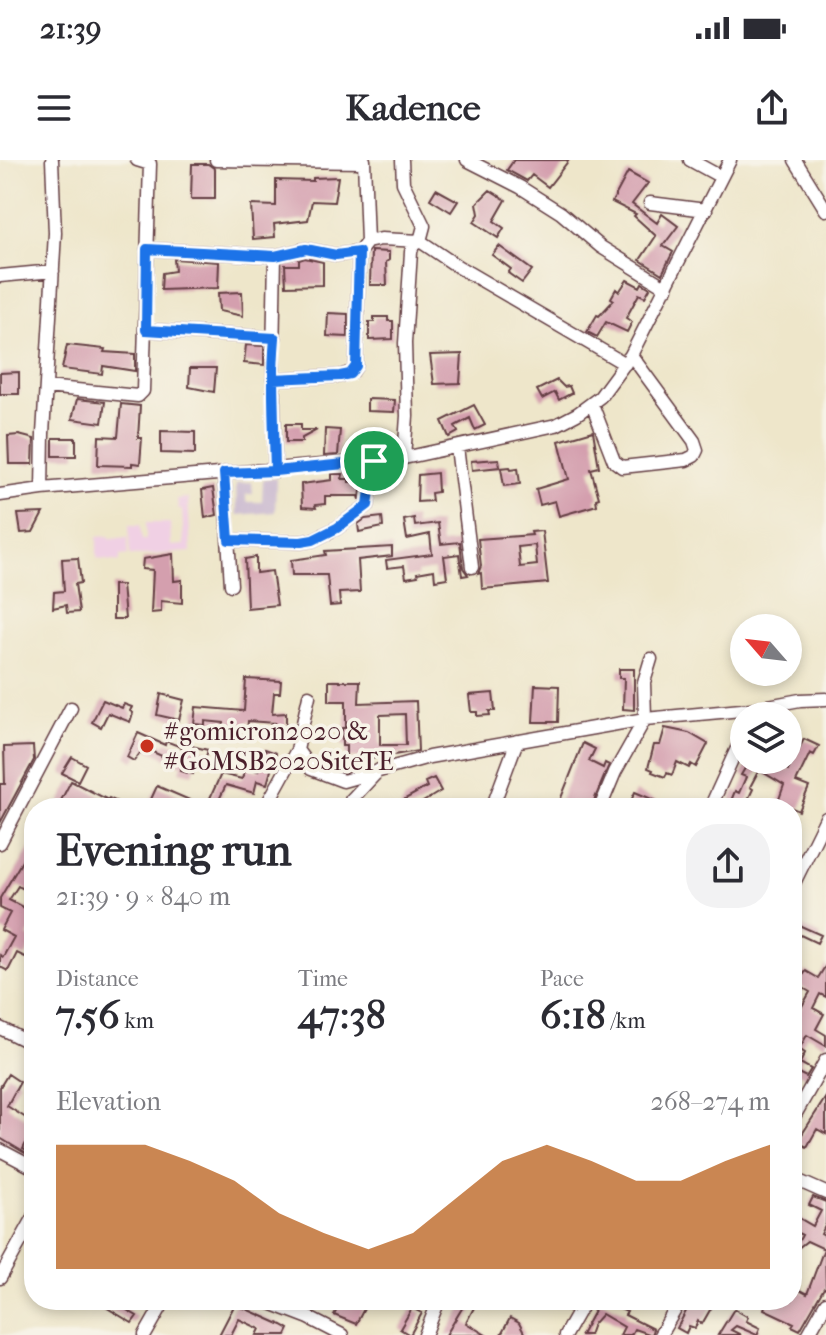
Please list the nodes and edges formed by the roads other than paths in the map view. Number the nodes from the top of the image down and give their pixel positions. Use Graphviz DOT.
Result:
graph roads {
  1 [pos="52,160"];
  2 [pos="137,160"];
  3 [pos="216,160"];
  4 [pos="402,160"];
  5 [pos="467,160"];
  6 [pos="690,160"];
  7 [pos="730,160"];
  8 [pos="795,160"];
  9 [pos="364,161"];
  10 [pos="721,177"];
  11 [pos="650,203"];
  12 [pos="706,210"];
  13 [pos="826,210"];
  14 [pos="420,241"];
  15 [pos="363,247"];
  16 [pos="147,249"];
  17 [pos="275,256"];
  18 [pos="53,271"];
  19 [pos="0,276"];
  20 [pos="667,288"];
  21 [pos="146,330"];
  22 [pos="275,338"];
  23 [pos="628,359"];
  24 [pos="273,379"];
  25 [pos="46,387"];
  26 [pos="592,404"];
  27 [pos="457,447"];
  28 [pos="404,458"];
  29 [pos="374,461"];
  30 [pos="275,471"];
  31 [pos="224,473"];
  32 [pos="42,489"];
  33 [pos="0,495"];
  34 [pos="229,540"];
  35 [pos="472,567"];
  36 [pos="231,585"];
  37 [pos="651,659"];
  38 [pos="309,696"];
  39 [pos="826,699"];
  40 [pos="792,702"];
  41 [pos="71,708"];
  42 [pos="730,713"];
  43 [pos="645,719"];
  44 [pos="517,741"];
  45 [pos="297,750"];
  46 [pos="730,764"];
  47 [pos="379,770"];
  48 [pos="343,781"];
  49 [pos="24,798"];
  50 [pos="24,798"];
  51 [pos="271,798"];
  52 [pos="348,798"];
  53 [pos="355,798"];
  54 [pos="496,798"];
  55 [pos="604,798"];
  56 [pos="715,798"];
  57 [pos="21,804"];
  58 [pos="24,806"];
  59 [pos="826,818"];
  60 [pos="0,843"];
  61 [pos="802,867"];
  62 [pos="0,1028"];
  63 [pos="24,1040"];
  64 [pos="826,1060"];
  65 [pos="802,1102"];
  66 [pos="0,1150"];
  67 [pos="24,1163"];
  68 [pos="802,1182"];
  69 [pos="826,1193"];
  70 [pos="24,1235"];
  71 [pos="0,1278"];
  72 [pos="826,1303"];
  73 [pos="159,1310"];
  74 [pos="288,1310"];
  75 [pos="435,1310"];
  76 [pos="579,1310"];
  77 [pos="675,1310"];
  78 [pos="145,1335"];
  79 [pos="342,1335"];
  80 [pos="425,1335"];
  81 [pos="565,1335"];
  82 [pos="660,1335"];
  83 [pos="808,1335"];
  1 -- 18 [label="street"];
  2 -- 16 [label="street"];
  3 -- 9 [label="street"];
  4 -- 14 [label="street"];
  5 -- 20 [label="street"];
  6 -- 10 [label="street"];
  7 -- 10 [label="street"];
  8 -- 13 [label="street"];
  9 -- 15 [label="street"];
  10 -- 12 [label="street"];
  11 -- 12 [label="street"];
  12 -- 20 [label="street"];
  14 -- 15 [label="street"];
  14 -- 23 [label="street"];
  14 -- 28 [label="street"];
  15 -- 17 [label="street"];
  15 -- 24 [label="street"];
  16 -- 17 [label="street"];
  16 -- 21 [label="street"];
  17 -- 22 [label="street"];
  18 -- 19 [label="street"];
  18 -- 25 [label="street"];
  20 -- 23 [label="street"];
  21 -- 22 [label="street"];
  21 -- 25 [label="street"];
  22 -- 24 [label="street"];
  23 -- 26 [label="street"];
  23 -- 26 [label="street"];
  24 -- 30 [label="street"];
  25 -- 32 [label="street"];
  26 -- 27 [label="street"];
  27 -- 28 [label="street"];
  27 -- 35 [label="street"];
  28 -- 29 [label="street"];
  29 -- 30 [label="street"];
  29 -- 34 [label="street"];
  30 -- 31 [label="street"];
  31 -- 32 [label="street"];
  31 -- 34 [label="street"];
  32 -- 33 [label="street"];
  34 -- 36 [label="street"];
  37 -- 43 [label="street"];
  38 -- 45 [label="street"];
  39 -- 40 [label="street"];
  41 -- 50 [label="street"];
  42 -- 43 [label="street"];
  43 -- 44 [label="street"];
  43 -- 55 [label="street"];
  44 -- 47 [label="street"];
  44 -- 54 [label="street"];
  45 -- 48 [label="street"];
  45 -- 51 [label="street"];
  46 -- 56 [label="street"];
  47 -- 48 [label="street"];
  47 -- 53 [label="street"];
  48 -- 52 [label="street"];
  49 -- 57 [label="street"];
  57 -- 58 [label="street"];
  57 -- 60 [label="street"];
  59 -- 61 [label="street"];
  62 -- 63 [label="street"];
  64 -- 65 [label="street"];
  66 -- 67 [label="street"];
  68 -- 69 [label="street"];
  70 -- 71 [label="street"];
  72 -- 83 [label="street"];
  73 -- 78 [label="street"];
  74 -- 79 [label="street"];
  75 -- 80 [label="street"];
  76 -- 81 [label="street"];
  77 -- 82 [label="street"];
}
